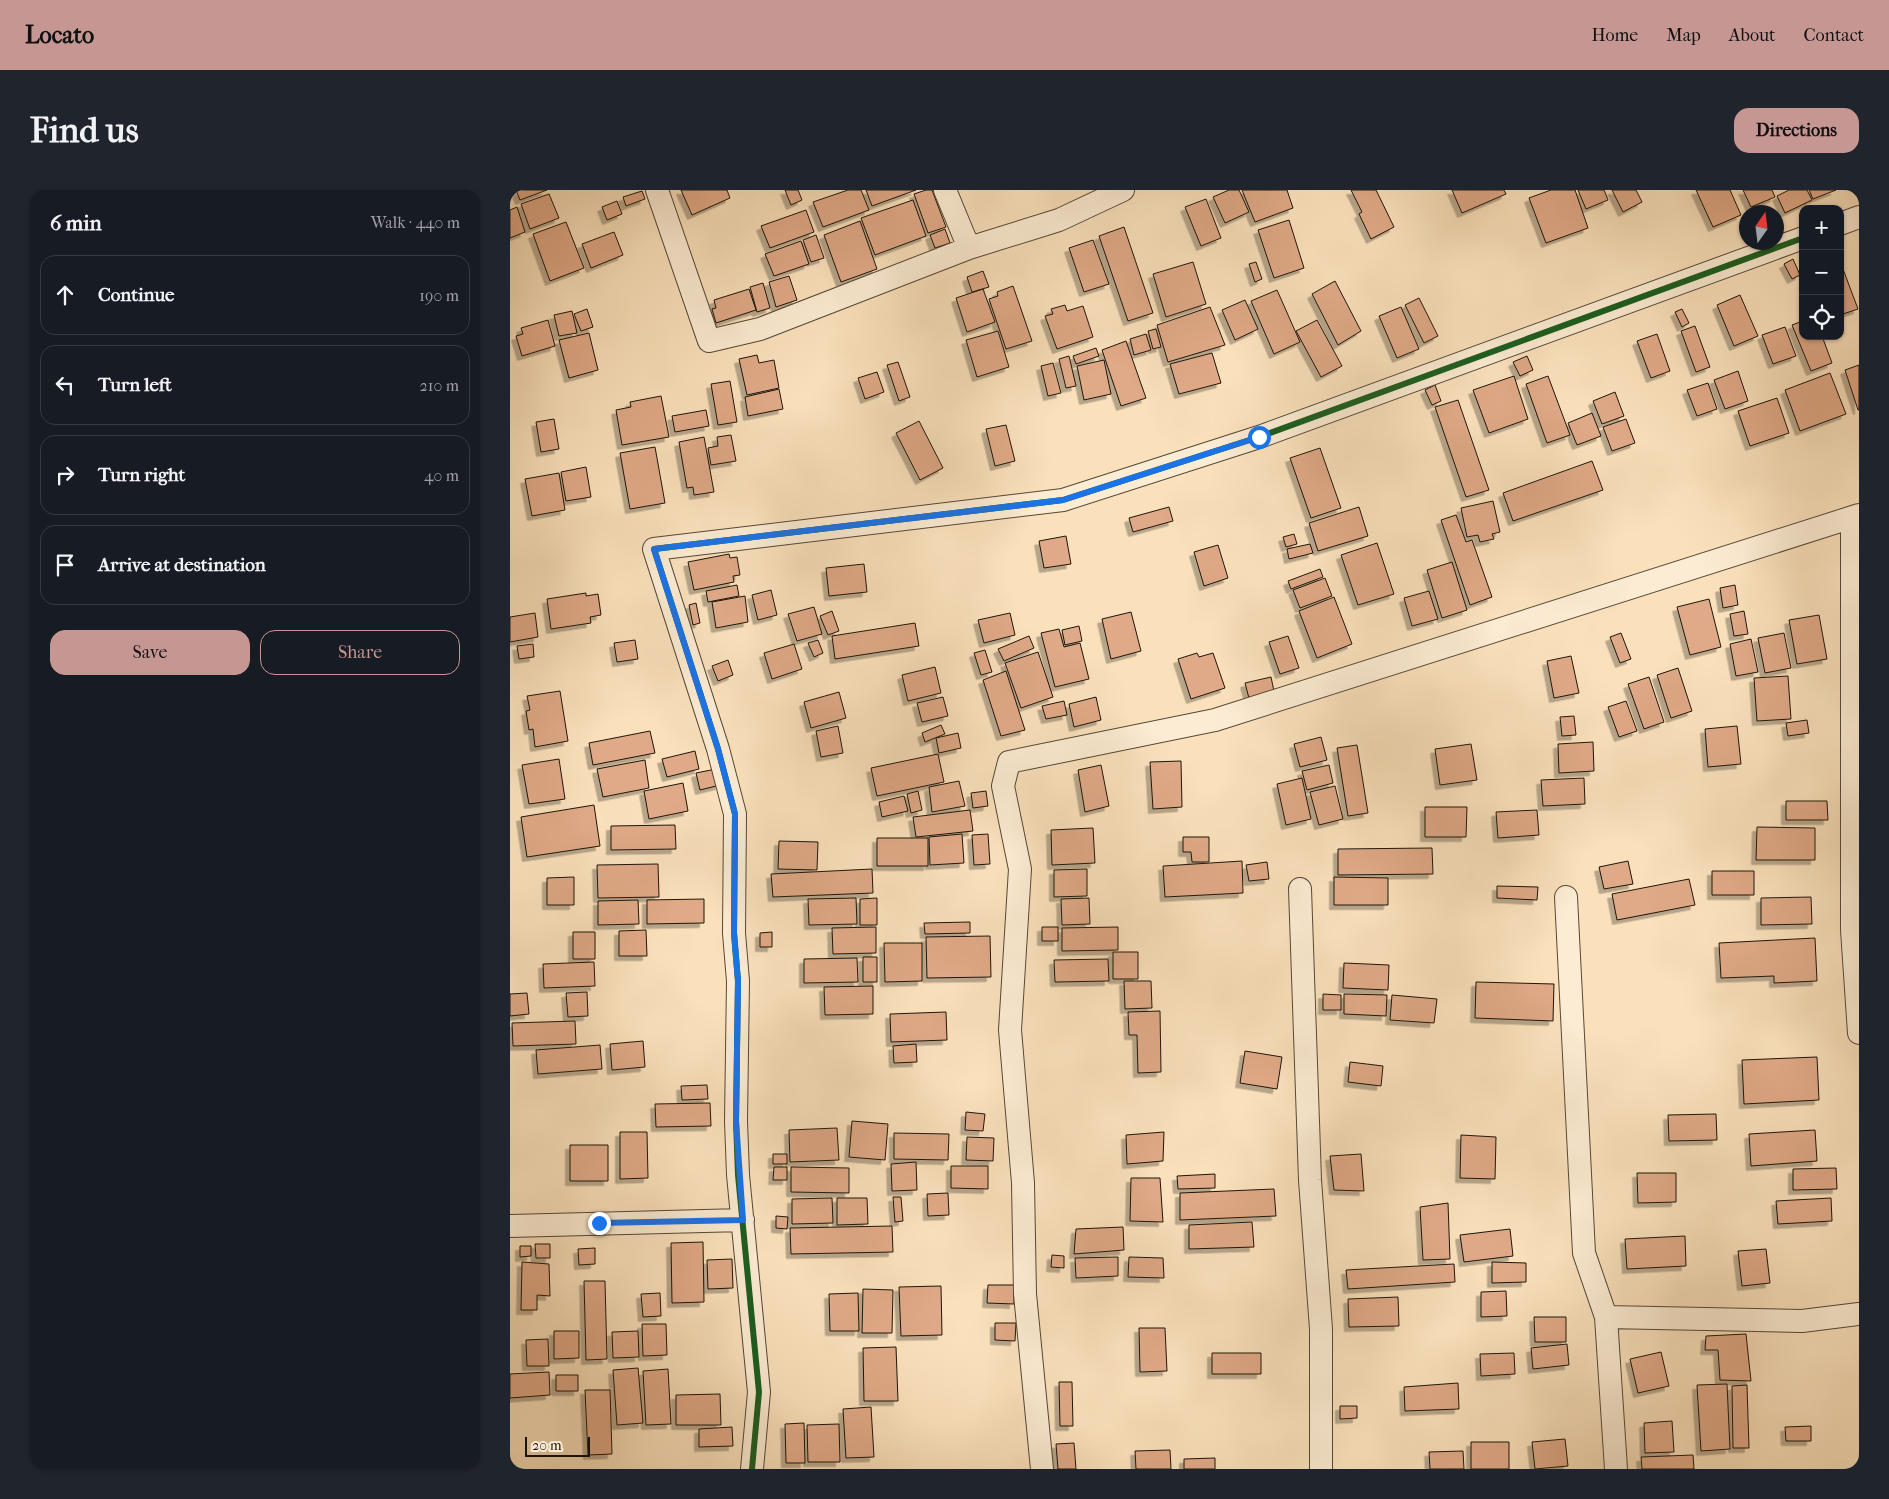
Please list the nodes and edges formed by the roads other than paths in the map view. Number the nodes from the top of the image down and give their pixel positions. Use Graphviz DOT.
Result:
graph roads {
  1 [pos="657,190"];
  2 [pos="945,190"];
  3 [pos="1123,190"];
  4 [pos="1859,217"];
  5 [pos="1844,223"];
  6 [pos="1799,239"];
  7 [pos="969,248"];
  8 [pos="1855,517"];
  9 [pos="1300,889"];
  10 [pos="1566,896"];
  11 [pos="1859,1033"];
  12 [pos="743,1220"];
  13 [pos="510,1226"];
  14 [pos="1859,1314"];
  15 [pos="1606,1317"];
  16 [pos="752,1469"];
  17 [pos="1042,1469"];
  18 [pos="1321,1469"];
  19 [pos="1616,1469"];
  1 -- 7 [label="street"];
  2 -- 7 [label="street"];
  3 -- 7 [label="street"];
  4 -- 5 [label="street"];
  6 -- 12 [label="street"];
  8 -- 11 [label="street"];
  8 -- 17 [label="street"];
  9 -- 18 [label="street"];
  10 -- 15 [label="street"];
  12 -- 13 [label="street"];
  12 -- 16 [label="street"];
  14 -- 15 [label="street"];
  15 -- 19 [label="street"];
}
